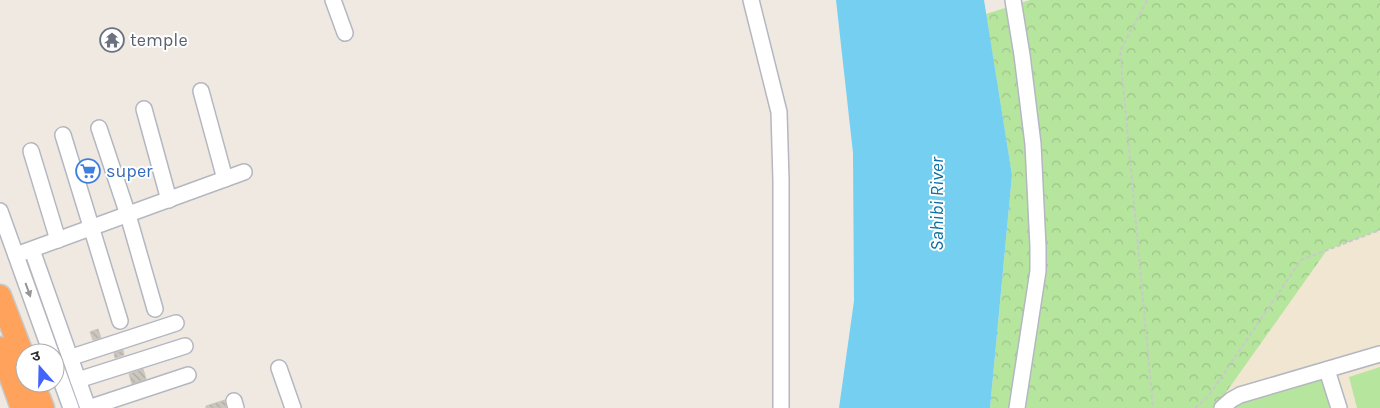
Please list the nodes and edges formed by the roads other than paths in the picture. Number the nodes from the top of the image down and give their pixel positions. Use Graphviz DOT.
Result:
graph roads {
  1 [pos="333,0"];
  2 [pos="751,0"];
  3 [pos="1013,0"];
  4 [pos="345,33"];
  5 [pos="201,91"];
  6 [pos="144,109"];
  7 [pos="100,128"];
  8 [pos="63,135"];
  9 [pos="31,150"];
  10 [pos="244,172"];
  11 [pos="225,179"];
  12 [pos="169,200"];
  13 [pos="0,211"];
  14 [pos="128,215"];
  15 [pos="92,228"];
  16 [pos="58,240"];
  17 [pos="32,250"];
  18 [pos="16,255"];
  19 [pos="0,296"];
  20 [pos="155,309"];
  21 [pos="120,321"];
  22 [pos="176,323"];
  23 [pos="18,343"];
  24 [pos="47,343"];
  25 [pos="57,343"];
  26 [pos="185,346"];
  27 [pos="0,348"];
  28 [pos="1380,354"];
  29 [pos="65,360"];
  30 [pos="65,365"];
  31 [pos="280,368"];
  32 [pos="1327,370"];
  33 [pos="188,375"];
  34 [pos="65,377"];
  35 [pos="78,380"];
  36 [pos="37,393"];
  37 [pos="22,408"];
  38 [pos="43,408"];
  39 [pos="71,408"];
  40 [pos="88,408"];
  41 [pos="293,408"];
  42 [pos="781,408"];
  43 [pos="1017,408"];
  44 [pos="1222,408"];
  45 [pos="1339,408"];
  1 -- 4 [label="street"];
  2 -- 42 [label="street"];
  3 -- 43 [label="street"];
  5 -- 11 [label="street"];
  6 -- 12 [label="street"];
  7 -- 14 [label="street"];
  8 -- 15 [label="street"];
  9 -- 16 [label="street"];
  10 -- 11 [label="street"];
  11 -- 12 [label="street"];
  12 -- 14 [label="street"];
  13 -- 18 [label="street"];
  14 -- 15 [label="street"];
  14 -- 20 [label="street"];
  15 -- 16 [label="street"];
  15 -- 21 [label="street"];
  16 -- 17 [label="street"];
  17 -- 18 [label="street"];
  17 -- 25 [label="street"];
  18 -- 24 [label="street, one-way"];
  19 -- 23 [label="highway"];
  22 -- 29 [label="street"];
  26 -- 35 [label="street"];
  27 -- 37 [label="highway"];
  28 -- 32 [label="street"];
  30 -- 35 [label="street"];
  31 -- 41 [label="street"];
  32 -- 44 [label="street"];
  32 -- 45 [label="street"];
  33 -- 40 [label="street"];
  34 -- 39 [label="street"];
  35 -- 40 [label="street"];
  36 -- 38 [label="highway"];
}
